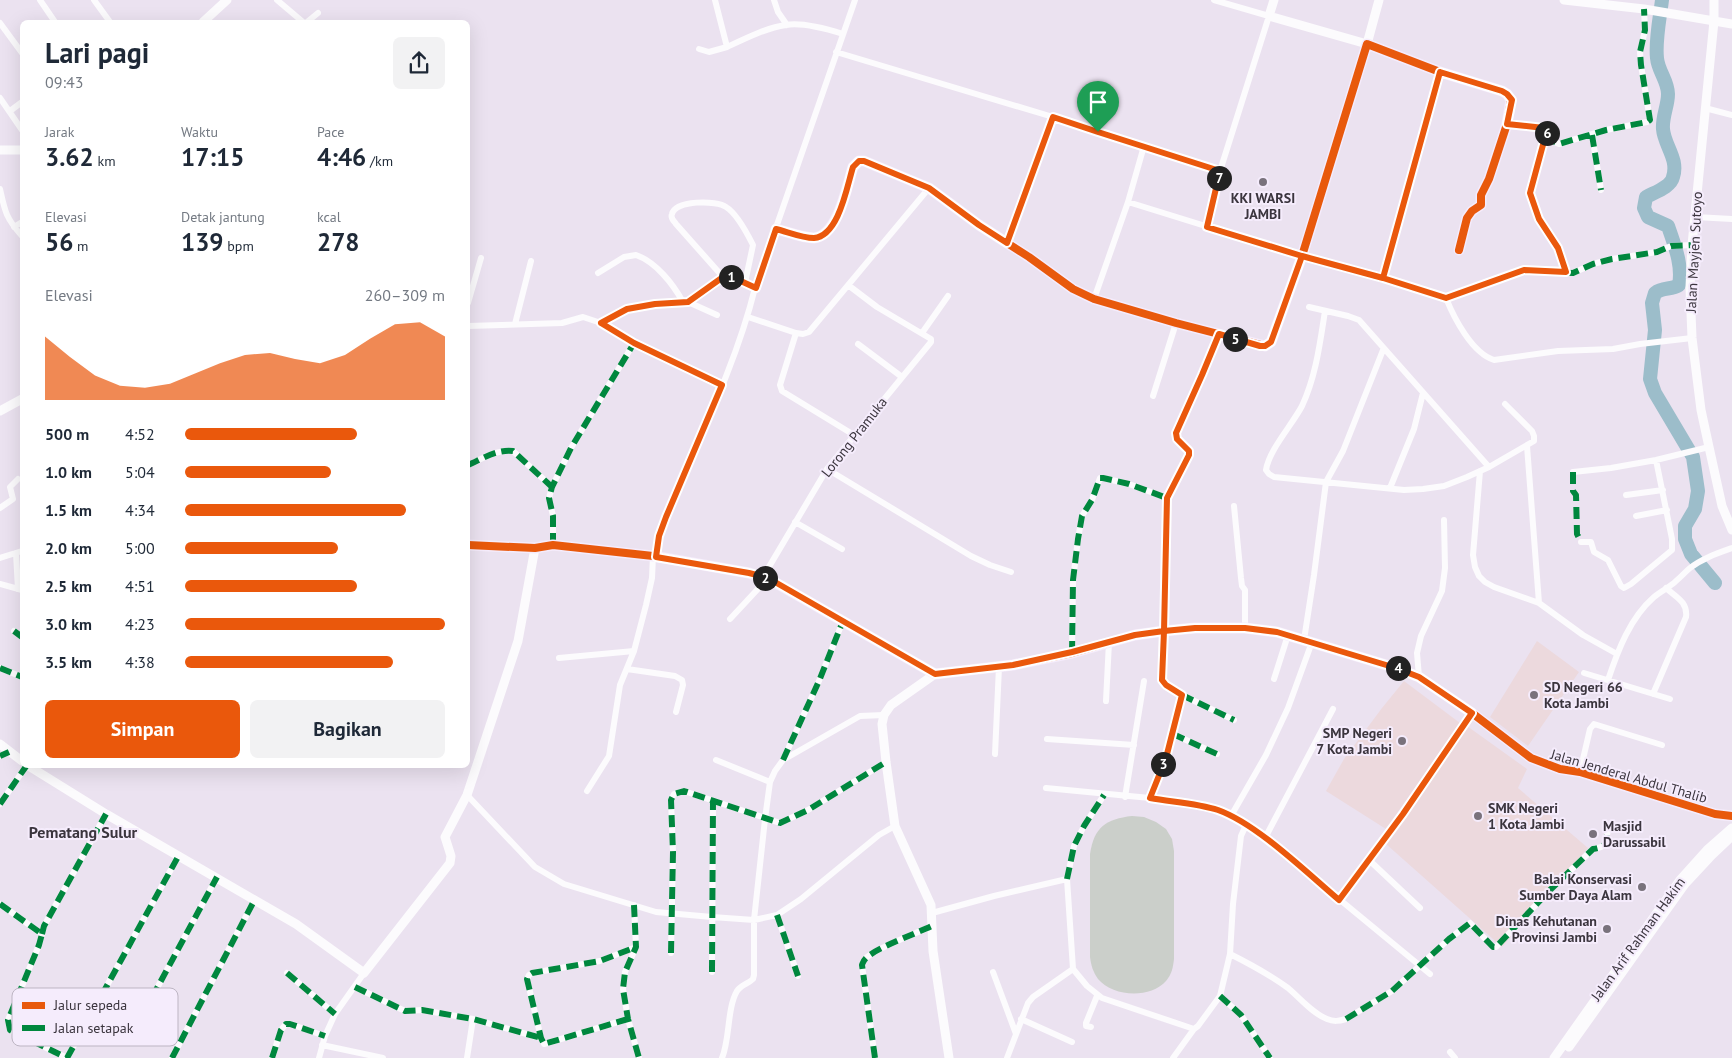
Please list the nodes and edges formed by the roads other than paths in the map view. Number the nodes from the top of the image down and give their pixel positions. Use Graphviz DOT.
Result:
graph roads {
  1 [pos="40,0"];
  2 [pos="94,0"];
  3 [pos="227,0"];
  4 [pos="276,0"];
  5 [pos="715,0"];
  6 [pos="774,0"];
  7 [pos="855,0"];
  8 [pos="1214,0"];
  9 [pos="1274,0"];
  10 [pos="1379,0"];
  11 [pos="1564,0"];
  12 [pos="1714,0"];
  13 [pos="1648,9"];
  14 [pos="318,13"];
  15 [pos="1269,16"];
  16 [pos="54,20"];
  17 [pos="109,20"];
  18 [pos="205,20"];
  19 [pos="301,20"];
  20 [pos="309,20"];
  21 [pos="1714,21"];
  22 [pos="0,23"];
  23 [pos="787,24"];
  24 [pos="1732,24"];
  25 [pos="843,34"];
  26 [pos="1367,44"];
  27 [pos="728,46"];
  28 [pos="699,49"];
  29 [pos="20,50"];
  30 [pos="836,52"];
  31 [pos="1440,72"];
  32 [pos="0,98"];
  33 [pos="20,104"];
  34 [pos="1705,108"];
  35 [pos="10,111"];
  36 [pos="1732,115"];
  37 [pos="1053,117"];
  38 [pos="1507,124"];
  39 [pos="20,127"];
  40 [pos="1547,134"];
  41 [pos="1592,135"];
  42 [pos="1144,146"];
  43 [pos="0,150"];
  44 [pos="20,150"];
  45 [pos="1220,171"];
  46 [pos="929,188"];
  47 [pos="0,189"];
  48 [pos="1601,190"];
  49 [pos="1128,202"];
  50 [pos="1695,217"];
  51 [pos="1732,219"];
  52 [pos="20,223"];
  53 [pos="14,227"];
  54 [pos="1207,227"];
  55 [pos="776,229"];
  56 [pos="20,234"];
  57 [pos="1007,243"];
  58 [pos="1692,246"];
  59 [pos="1460,250"];
  60 [pos="1302,256"];
  61 [pos="481,258"];
  62 [pos="531,261"];
  63 [pos="1566,272"];
  64 [pos="598,273"];
  65 [pos="723,277"];
  66 [pos="1383,278"];
  67 [pos="745,283"];
  68 [pos="848,285"];
  69 [pos="756,288"];
  70 [pos="470,296"];
  71 [pos="948,296"];
  72 [pos="1446,298"];
  73 [pos="1094,299"];
  74 [pos="685,302"];
  75 [pos="1309,308"];
  76 [pos="1325,311"];
  77 [pos="717,315"];
  78 [pos="748,317"];
  79 [pos="601,323"];
  80 [pos="1176,323"];
  81 [pos="515,324"];
  82 [pos="470,326"];
  83 [pos="796,333"];
  84 [pos="922,333"];
  85 [pos="1219,334"];
  86 [pos="1692,338"];
  87 [pos="634,343"];
  88 [pos="858,344"];
  89 [pos="1383,350"];
  90 [pos="902,377"];
  91 [pos="722,385"];
  92 [pos="1423,393"];
  93 [pos="1153,396"];
  94 [pos="20,400"];
  95 [pos="1506,404"];
  96 [pos="0,412"];
  97 [pos="854,435"];
  98 [pos="1527,446"];
  99 [pos="1709,447"];
  100 [pos="1656,460"];
  101 [pos="470,464"];
  102 [pos="1490,467"];
  103 [pos="827,469"];
  104 [pos="1480,471"];
  105 [pos="1573,472"];
  106 [pos="18,479"];
  107 [pos="1326,482"];
  108 [pos="552,488"];
  109 [pos="1390,488"];
  110 [pos="1663,490"];
  111 [pos="1626,496"];
  112 [pos="1167,498"];
  113 [pos="1234,506"];
  114 [pos="0,508"];
  115 [pos="1667,510"];
  116 [pos="1636,516"];
  117 [pos="1444,520"];
  118 [pos="795,522"];
  119 [pos="1732,530"];
  120 [pos="1581,542"];
  121 [pos="470,544"];
  122 [pos="554,545"];
  123 [pos="535,548"];
  124 [pos="1732,548"];
  125 [pos="842,549"];
  126 [pos="19,552"];
  127 [pos="655,556"];
  128 [pos="0,558"];
  129 [pos="1011,572"];
  130 [pos="765,578"];
  131 [pos="0,584"];
  132 [pos="1666,588"];
  133 [pos="20,590"];
  134 [pos="1539,603"];
  135 [pos="730,619"];
  136 [pos="844,621"];
  137 [pos="1245,628"];
  138 [pos="14,631"];
  139 [pos="1164,631"];
  140 [pos="1288,635"];
  141 [pos="20,636"];
  142 [pos="1308,641"];
  143 [pos="1109,642"];
  144 [pos="634,651"];
  145 [pos="1072,652"];
  146 [pos="1617,654"];
  147 [pos="559,658"];
  148 [pos="999,667"];
  149 [pos="0,668"];
  150 [pos="627,669"];
  151 [pos="1584,673"];
  152 [pos="935,674"];
  153 [pos="20,676"];
  154 [pos="1419,677"];
  155 [pos="1274,679"];
  156 [pos="1608,680"];
  157 [pos="1144,681"];
  158 [pos="1653,694"];
  159 [pos="1182,695"];
  160 [pos="1670,699"];
  161 [pos="1106,700"];
  162 [pos="1333,709"];
  163 [pos="676,712"];
  164 [pos="1472,713"];
  165 [pos="884,714"];
  166 [pos="1234,720"];
  167 [pos="1173,734"];
  168 [pos="1047,739"];
  169 [pos="0,744"];
  170 [pos="1134,745"];
  171 [pos="1662,745"];
  172 [pos="10,752"];
  173 [pos="996,754"];
  174 [pos="1217,754"];
  175 [pos="0,756"];
  176 [pos="20,757"];
  177 [pos="716,760"];
  178 [pos="783,760"];
  179 [pos="886,762"];
  180 [pos="25,768"];
  181 [pos="32,768"];
  182 [pos="1580,772"];
  183 [pos="770,782"];
  184 [pos="1046,788"];
  185 [pos="587,791"];
  186 [pos="466,795"];
  187 [pos="1104,795"];
  188 [pos="1125,797"];
  189 [pos="1150,798"];
  190 [pos="713,801"];
  191 [pos="0,804"];
  192 [pos="106,814"];
  193 [pos="1231,816"];
  194 [pos="1732,816"];
  195 [pos="765,819"];
  196 [pos="1246,824"];
  197 [pos="895,826"];
  198 [pos="1732,828"];
  199 [pos="1608,830"];
  200 [pos="1732,836"];
  201 [pos="1265,838"];
  202 [pos="179,855"];
  203 [pos="1369,860"];
  204 [pos="217,877"];
  205 [pos="1067,878"];
  206 [pos="255,899"];
  207 [pos="1339,900"];
  208 [pos="0,904"];
  209 [pos="634,905"];
  210 [pos="1420,908"];
  211 [pos="671,914"];
  212 [pos="932,914"];
  213 [pos="778,915"];
  214 [pos="712,917"];
  215 [pos="754,920"];
  216 [pos="932,926"];
  217 [pos="42,934"];
  218 [pos="636,947"];
  219 [pos="671,953"];
  220 [pos="1230,954"];
  221 [pos="1420,965"];
  222 [pos="1073,969"];
  223 [pos="712,972"];
  224 [pos="993,972"];
  225 [pos="286,973"];
  226 [pos="364,973"];
  227 [pos="1430,974"];
  228 [pos="798,976"];
  229 [pos="355,987"];
  230 [pos="21,988"];
  231 [pos="106,988"];
  232 [pos="157,988"];
  233 [pos="1098,996"];
  234 [pos="1220,996"];
  235 [pos="12,1010"];
  236 [pos="335,1014"];
  237 [pos="473,1019"];
  238 [pos="628,1019"];
  239 [pos="1021,1019"];
  240 [pos="1091,1027"];
  241 [pos="1194,1029"];
  242 [pos="12,1032"];
  243 [pos="1016,1034"];
  244 [pos="325,1036"];
  245 [pos="541,1038"];
  246 [pos="1072,1042"];
  247 [pos="41,1046"];
  248 [pos="74,1046"];
  249 [pos="322,1046"];
  250 [pos="1450,1052"];
  251 [pos="67,1058"];
  252 [pos="172,1058"];
  253 [pos="272,1058"];
  254 [pos="319,1058"];
  255 [pos="383,1058"];
  256 [pos="467,1058"];
  257 [pos="638,1058"];
  258 [pos="722,1058"];
  259 [pos="875,1058"];
  260 [pos="949,1058"];
  261 [pos="1007,1058"];
  262 [pos="1173,1058"];
  263 [pos="1270,1058"];
  264 [pos="1455,1058"];
  265 [pos="1554,1058"];
  266 [pos="1561,1058"];
  1 -- 16 [label="street"];
  2 -- 17 [label="street"];
  3 -- 18 [label="street"];
  4 -- 19 [label="street"];
  5 -- 27 [label="street"];
  6 -- 23 [label="street"];
  7 -- 25 [label="street"];
  8 -- 15 [label="street"];
  9 -- 15 [label="street"];
  10 -- 26 [label="street"];
  11 -- 13 [label="street"];
  12 -- 21 [label="street, Jalan Mayjen Sutoyo"];
  13 -- 21 [label="street"];
  13 -- 41 [label="street"];
  14 -- 20 [label="street"];
  15 -- 26 [label="street"];
  15 -- 45 [label="street"];
  21 -- 24 [label="street"];
  21 -- 34 [label="street, Jalan Mayjen Sutoyo"];
  22 -- 29 [label="street"];
  23 -- 25 [label="street"];
  23 -- 27 [label="street"];
  25 -- 30 [label="street"];
  26 -- 31 [label="street"];
  26 -- 60 [label="street"];
  27 -- 28 [label="street"];
  30 -- 37 [label="street"];
  30 -- 55 [label="street"];
  31 -- 38 [label="street"];
  31 -- 66 [label="street"];
  32 -- 35 [label="street"];
  33 -- 35 [label="street"];
  34 -- 36 [label="street"];
  34 -- 50 [label="street, Jalan Mayjen Sutoyo"];
  35 -- 39 [label="street"];
  37 -- 42 [label="street"];
  37 -- 57 [label="street"];
  38 -- 40 [label="street"];
  38 -- 59 [label="street"];
  40 -- 41 [label="street"];
  40 -- 63 [label="street"];
  41 -- 48 [label="street"];
  42 -- 45 [label="street"];
  42 -- 49 [label="street"];
  43 -- 44 [label="street"];
  45 -- 54 [label="street"];
  46 -- 55 [label="street"];
  46 -- 57 [label="street"];
  46 -- 68 [label="street"];
  47 -- 53 [label="street"];
  49 -- 54 [label="street"];
  49 -- 73 [label="street"];
  50 -- 51 [label="street"];
  50 -- 58 [label="street, Jalan Mayjen Sutoyo"];
  52 -- 53 [label="street"];
  53 -- 56 [label="street"];
  54 -- 60 [label="street"];
  55 -- 69 [label="street"];
  57 -- 73 [label="street"];
  58 -- 63 [label="street"];
  58 -- 86 [label="street, Jalan Mayjen Sutoyo"];
  60 -- 66 [label="street"];
  60 -- 85 [label="street"];
  61 -- 70 [label="street"];
  62 -- 81 [label="street"];
  63 -- 72 [label="street"];
  64 -- 74 [label="street"];
  65 -- 67 [label="street"];
  65 -- 67 [label="street"];
  65 -- 74 [label="street"];
  66 -- 72 [label="street"];
  67 -- 69 [label="street"];
  68 -- 83 [label="street"];
  68 -- 84 [label="street"];
  69 -- 78 [label="street"];
  71 -- 84 [label="street"];
  72 -- 86 [label="street"];
  73 -- 80 [label="street"];
  74 -- 77 [label="street"];
  74 -- 79 [label="street"];
  75 -- 76 [label="street"];
  76 -- 89 [label="street"];
  76 -- 107 [label="street"];
  78 -- 83 [label="street"];
  78 -- 91 [label="street"];
  79 -- 81 [label="street"];
  79 -- 87 [label="street"];
  80 -- 85 [label="street"];
  80 -- 93 [label="street"];
  81 -- 82 [label="street"];
  83 -- 97 [label="street"];
  84 -- 90 [label="street, Lorong Pramuka"];
  85 -- 112 [label="street"];
  86 -- 99 [label="street, Jalan Mayjen Sutoyo"];
  87 -- 91 [label="street"];
  87 -- 108 [label="street"];
  88 -- 90 [label="street"];
  89 -- 92 [label="street"];
  89 -- 107 [label="street"];
  90 -- 97 [label="street, Lorong Pramuka"];
  91 -- 127 [label="street"];
  92 -- 102 [label="street"];
  92 -- 109 [label="street"];
  94 -- 96 [label="street"];
  95 -- 98 [label="street"];
  97 -- 103 [label="street, Lorong Pramuka"];
  98 -- 102 [label="street"];
  98 -- 134 [label="street"];
  99 -- 100 [label="street"];
  99 -- 119 [label="street, Jalan Mayjen Sutoyo"];
  100 -- 105 [label="street"];
  100 -- 110 [label="street"];
  101 -- 108 [label="street"];
  102 -- 104 [label="street"];
  103 -- 118 [label="street, Lorong Pramuka"];
  103 -- 129 [label="street"];
  104 -- 109 [label="street"];
  104 -- 134 [label="street"];
  106 -- 114 [label="street"];
  107 -- 109 [label="street"];
  107 -- 142 [label="street"];
  108 -- 122 [label="street"];
  110 -- 111 [label="street"];
  110 -- 115 [label="street"];
  112 -- 139 [label="street"];
  112 -- 145 [label="street"];
  113 -- 137 [label="street"];
  115 -- 116 [label="street"];
  115 -- 120 [label="street"];
  117 -- 154 [label="street"];
  118 -- 125 [label="street"];
  118 -- 130 [label="street, Lorong Pramuka"];
  121 -- 123 [label="street"];
  122 -- 123 [label="street"];
  122 -- 127 [label="street"];
  123 -- 186 [label="street"];
  124 -- 132 [label="street"];
  126 -- 128 [label="street"];
  126 -- 133 [label="street"];
  127 -- 130 [label="street"];
  127 -- 144 [label="street"];
  130 -- 135 [label="street, Lorong Pramuka"];
  130 -- 136 [label="street"];
  131 -- 133 [label="street"];
  132 -- 146 [label="street"];
  132 -- 158 [label="street"];
  134 -- 146 [label="street"];
  136 -- 152 [label="street"];
  136 -- 178 [label="street"];
  137 -- 139 [label="street, Jalan Jenderal Abdul Thalib"];
  137 -- 140 [label="street, Jalan Jenderal Abdul Thalib"];
  138 -- 141 [label="street"];
  139 -- 143 [label="street, Jalan Jenderal Abdul Thalib"];
  139 -- 159 [label="street"];
  140 -- 142 [label="street, Jalan Jenderal Abdul Thalib"];
  140 -- 155 [label="street"];
  142 -- 154 [label="street, Jalan Jenderal Abdul Thalib"];
  142 -- 193 [label="street"];
  143 -- 145 [label="street, Jalan Jenderal Abdul Thalib"];
  143 -- 161 [label="street"];
  144 -- 147 [label="street"];
  144 -- 150 [label="street"];
  145 -- 148 [label="street, Jalan Jenderal Abdul Thalib"];
  146 -- 156 [label="street"];
  148 -- 152 [label="street, Jalan Jenderal Abdul Thalib"];
  148 -- 173 [label="street"];
  149 -- 153 [label="street"];
  150 -- 163 [label="street"];
  150 -- 185 [label="street"];
  151 -- 156 [label="street"];
  152 -- 165 [label="street"];
  154 -- 164 [label="street, Jalan Jenderal Abdul Thalib"];
  156 -- 158 [label="street"];
  157 -- 170 [label="street"];
  158 -- 160 [label="street"];
  159 -- 166 [label="street"];
  159 -- 167 [label="street"];
  162 -- 201 [label="street"];
  164 -- 182 [label="street, Jalan Jenderal Abdul Thalib"];
  164 -- 203 [label="street"];
  165 -- 178 [label="street"];
  165 -- 179 [label="street"];
  167 -- 174 [label="street"];
  167 -- 189 [label="street"];
  168 -- 170 [label="street"];
  169 -- 172 [label="street"];
  170 -- 188 [label="street"];
  171 -- 182 [label="street"];
  172 -- 175 [label="street"];
  172 -- 176 [label="street"];
  177 -- 183 [label="street"];
  178 -- 183 [label="street"];
  179 -- 195 [label="street"];
  179 -- 197 [label="street"];
  180 -- 191 [label="street"];
  181 -- 192 [label="street"];
  182 -- 194 [label="street, Jalan Jenderal Abdul Thalib"];
  183 -- 195 [label="street"];
  184 -- 187 [label="street"];
  186 -- 209 [label="street"];
  186 -- 226 [label="street"];
  187 -- 188 [label="street"];
  187 -- 205 [label="street"];
  188 -- 189 [label="street"];
  189 -- 193 [label="street"];
  190 -- 195 [label="street"];
  190 -- 211 [label="street"];
  190 -- 214 [label="street"];
  192 -- 202 [label="street"];
  192 -- 217 [label="street"];
  193 -- 196 [label="street"];
  195 -- 215 [label="street"];
  196 -- 201 [label="street"];
  196 -- 220 [label="street"];
  197 -- 212 [label="street"];
  197 -- 213 [label="street"];
  198 -- 265 [label="street, Jalan Arif Rahman Hakim"];
  199 -- 221 [label="street"];
  200 -- 266 [label="street, Jalan Arif Rahman Hakim"];
  201 -- 207 [label="street"];
  202 -- 204 [label="street"];
  202 -- 231 [label="street"];
  203 -- 207 [label="street"];
  203 -- 210 [label="street"];
  204 -- 206 [label="street"];
  204 -- 232 [label="street"];
  205 -- 212 [label="street"];
  205 -- 222 [label="street"];
  206 -- 226 [label="street"];
  206 -- 252 [label="street"];
  207 -- 221 [label="street"];
  208 -- 217 [label="street"];
  209 -- 211 [label="street"];
  209 -- 218 [label="street"];
  211 -- 214 [label="street"];
  211 -- 219 [label="street"];
  212 -- 216 [label="street"];
  213 -- 215 [label="street"];
  213 -- 228 [label="street"];
  214 -- 215 [label="street"];
  214 -- 223 [label="street"];
  215 -- 258 [label="street"];
  216 -- 259 [label="street"];
  216 -- 260 [label="street"];
  217 -- 230 [label="street"];
  218 -- 238 [label="street"];
  218 -- 245 [label="street"];
  220 -- 221 [label="street"];
  220 -- 234 [label="street"];
  221 -- 227 [label="street"];
  222 -- 233 [label="street"];
  222 -- 239 [label="street"];
  224 -- 243 [label="street"];
  225 -- 236 [label="street"];
  226 -- 229 [label="street"];
  229 -- 236 [label="street"];
  229 -- 237 [label="street"];
  233 -- 240 [label="street"];
  233 -- 241 [label="street"];
  234 -- 241 [label="street"];
  234 -- 263 [label="street"];
  235 -- 242 [label="street"];
  236 -- 244 [label="street"];
  237 -- 245 [label="street"];
  237 -- 256 [label="street"];
  238 -- 245 [label="street"];
  238 -- 257 [label="street"];
  239 -- 243 [label="street"];
  239 -- 246 [label="street"];
  241 -- 262 [label="street"];
  243 -- 261 [label="street"];
  244 -- 249 [label="street"];
  244 -- 253 [label="street"];
  247 -- 251 [label="street"];
  248 -- 251 [label="street"];
  249 -- 254 [label="street"];
  249 -- 255 [label="street"];
  250 -- 264 [label="street"];
}
